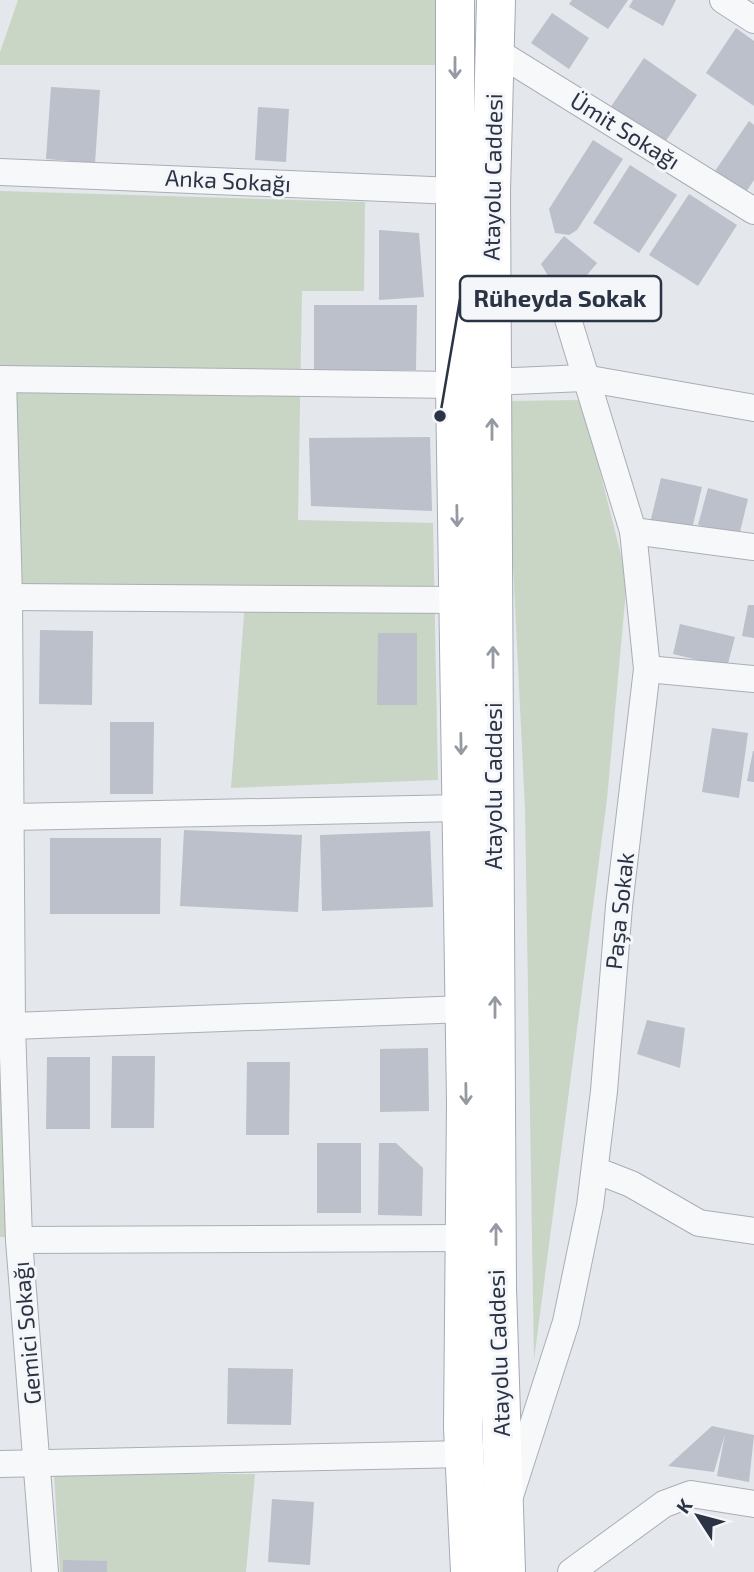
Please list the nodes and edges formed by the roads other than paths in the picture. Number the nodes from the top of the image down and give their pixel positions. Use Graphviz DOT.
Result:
graph roads {
  1 [pos="455,0"];
  2 [pos="496,0"];
  3 [pos="723,0"];
  4 [pos="754,20"];
  5 [pos="496,51"];
  6 [pos="0,172"];
  7 [pos="455,191"];
  8 [pos="754,211"];
  9 [pos="564,306"];
  10 [pos="584,378"];
  11 [pos="2,379"];
  12 [pos="492,383"];
  13 [pos="455,385"];
  14 [pos="754,408"];
  15 [pos="633,531"];
  16 [pos="754,547"];
  17 [pos="9,597"];
  18 [pos="459,600"];
  19 [pos="647,669"];
  20 [pos="754,679"];
  21 [pos="462,808"];
  22 [pos="11,817"];
  23 [pos="465,1009"];
  24 [pos="12,1026"];
  25 [pos="595,1170"];
  26 [pos="754,1231"];
  27 [pos="465,1238"];
  28 [pos="19,1240"];
  29 [pos="465,1454"];
  30 [pos="37,1463"];
  31 [pos="0,1464"];
  32 [pos="754,1504"];
  33 [pos="504,1514"];
  34 [pos="45,1572"];
  35 [pos="470,1572"];
  36 [pos="506,1572"];
  37 [pos="576,1572"];
  1 -- 7 [label="main road, Atayolu Caddesi, one-way"];
  2 -- 5 [label="main road, Atayolu Caddesi"];
  3 -- 4 [label="street"];
  5 -- 8 [label="street, Ümit Sokağı"];
  5 -- 12 [label="main road, Atayolu Caddesi"];
  6 -- 7 [label="street, Anka Sokağı"];
  7 -- 13 [label="main road, Atayolu Caddesi"];
  9 -- 10 [label="street, Paşa Sokak"];
  10 -- 12 [label="street"];
  10 -- 14 [label="street"];
  10 -- 15 [label="street, Paşa Sokak"];
  11 -- 13 [label="street"];
  11 -- 17 [label="street, Gemici Sokağı"];
  33 -- 12 [label="main road, Atayolu Caddesi, one-way"];
  13 -- 18 [label="main road, Atayolu Caddesi, one-way"];
  15 -- 16 [label="street"];
  15 -- 19 [label="street, Paşa Sokak"];
  17 -- 18 [label="street"];
  17 -- 22 [label="street, Gemici Sokağı"];
  18 -- 21 [label="main road, Atayolu Caddesi, one-way"];
  19 -- 20 [label="street"];
  19 -- 25 [label="street, Paşa Sokak"];
  21 -- 22 [label="street"];
  21 -- 23 [label="main road, Atayolu Caddesi"];
  22 -- 24 [label="street, Gemici Sokağı"];
  23 -- 24 [label="street"];
  23 -- 27 [label="main road, Atayolu Caddesi, one-way"];
  24 -- 28 [label="street, Gemici Sokağı"];
  25 -- 26 [label="street"];
  25 -- 33 [label="street, Paşa Sokak"];
  27 -- 28 [label="street"];
  27 -- 29 [label="main road, Atayolu Caddesi"];
  28 -- 30 [label="street, Gemici Sokağı"];
  29 -- 30 [label="street"];
  29 -- 35 [label="main road, Atayolu Caddesi"];
  30 -- 31 [label="street"];
  30 -- 34 [label="street, Gemici Sokağı"];
  32 -- 37 [label="street"];
  33 -- 36 [label="main road, Atayolu Caddesi"];
}
